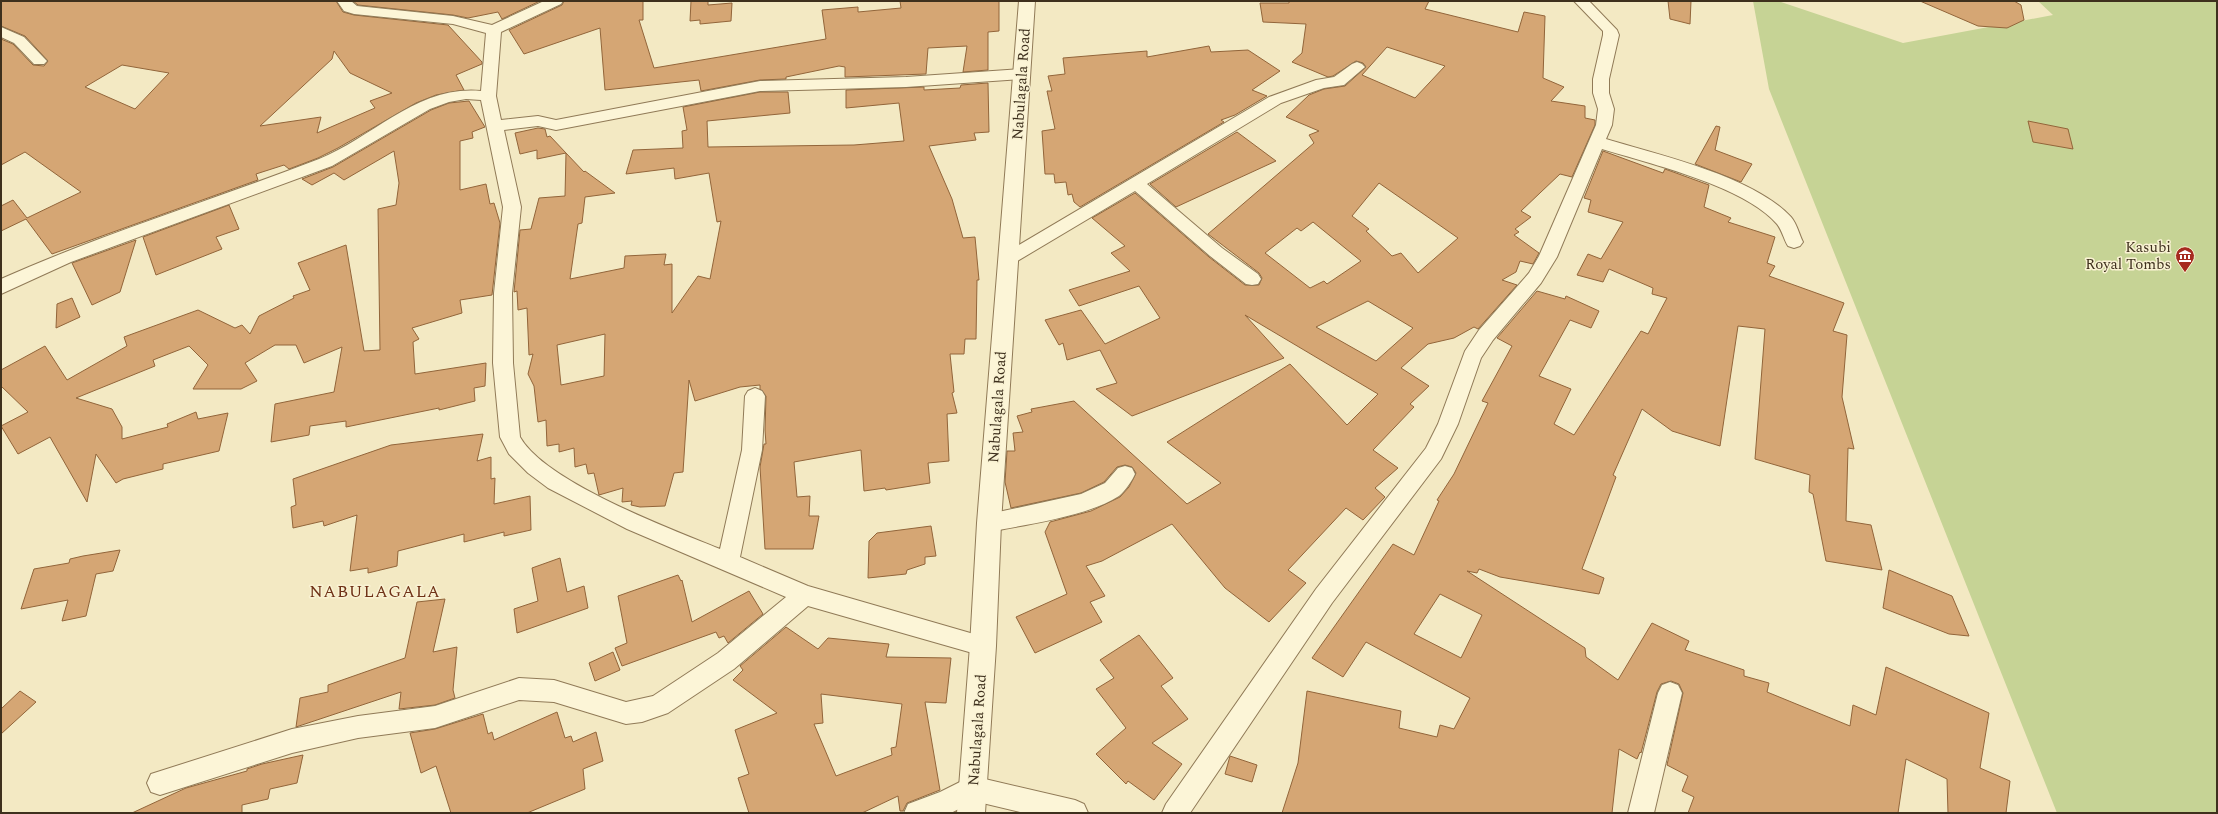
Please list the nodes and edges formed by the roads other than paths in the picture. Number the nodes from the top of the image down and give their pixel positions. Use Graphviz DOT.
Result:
graph roads {
  1 [pos="344,1"];
  2 [pos="556,1"];
  3 [pos="1027,1"];
  4 [pos="1581,1"];
  5 [pos="494,30"];
  6 [pos="1,31"];
  7 [pos="39,61"];
  8 [pos="1357,67"];
  9 [pos="1022,74"];
  10 [pos="488,96"];
  11 [pos="496,126"];
  12 [pos="1598,142"];
  13 [pos="1136,183"];
  14 [pos="1794,242"];
  15 [pos="1008,259"];
  16 [pos="1252,279"];
  17 [pos="1,286"];
  18 [pos="755,396"];
  19 [pos="1125,474"];
  20 [pos="989,523"];
  21 [pos="728,562"];
  22 [pos="805,595"];
  23 [pos="983,646"];
  24 [pos="1670,693"];
  25 [pos="160,783"];
  26 [pos="972,788"];
  27 [pos="917,813"];
  28 [pos="971,813"];
  29 [pos="1075,813"];
  30 [pos="1174,813"];
  31 [pos="1640,813"];
  1 -- 5 [label="street"];
  2 -- 5 [label="street"];
  3 -- 9 [label="street, Nabulagala Road"];
  4 -- 12 [label="street"];
  5 -- 10 [label="street"];
  6 -- 7 [label="street"];
  8 -- 13 [label="street"];
  9 -- 11 [label="street"];
  9 -- 15 [label="street, Nabulagala Road"];
  10 -- 11 [label="street"];
  10 -- 17 [label="street"];
  11 -- 21 [label="street"];
  12 -- 14 [label="street"];
  12 -- 30 [label="street"];
  13 -- 15 [label="street"];
  13 -- 16 [label="street"];
  15 -- 20 [label="street, Nabulagala Road"];
  18 -- 21 [label="street"];
  19 -- 20 [label="street"];
  20 -- 23 [label="street, Nabulagala Road"];
  21 -- 22 [label="street"];
  22 -- 23 [label="street"];
  22 -- 25 [label="street"];
  23 -- 26 [label="street, Nabulagala Road"];
  24 -- 31 [label="street"];
  26 -- 27 [label="street"];
  26 -- 28 [label="street, Nabulagala Road"];
  26 -- 29 [label="street"];
}
